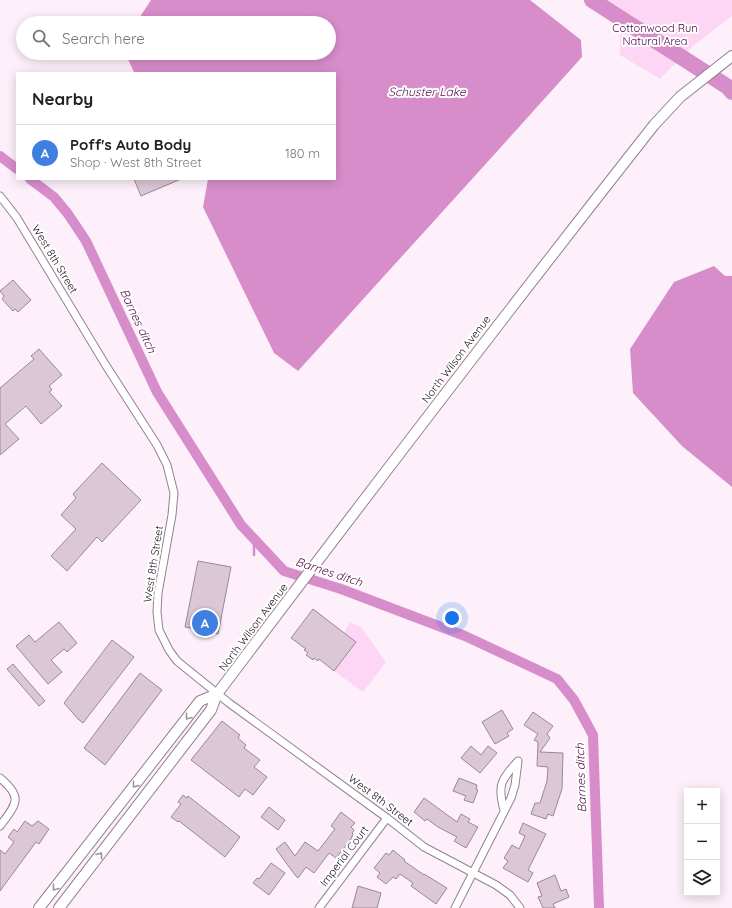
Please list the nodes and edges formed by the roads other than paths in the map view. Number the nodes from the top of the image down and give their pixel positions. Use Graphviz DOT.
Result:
graph roads {
  1 [pos="732,56"];
  2 [pos="0,196"];
  3 [pos="217,694"];
  4 [pos="0,778"];
  5 [pos="504,810"];
  6 [pos="387,818"];
  7 [pos="0,826"];
  8 [pos="473,873"];
  9 [pos="39,908"];
  10 [pos="59,908"];
  11 [pos="319,908"];
  12 [pos="455,908"];
  13 [pos="520,908"];
  1 -- 3 [label="main road, North Wilson Avenue"];
  2 -- 3 [label="street, West 8th Street"];
  3 -- 6 [label="street, West 8th Street"];
  3 -- 9 [label="main road, North Wilson Avenue, one-way"];
  10 -- 3 [label="main road, North Wilson Avenue, one-way"];
  4 -- 7 [label="street"];
  5 -- 5 [label="street"];
  5 -- 8 [label="street"];
  6 -- 8 [label="street, West 8th Street"];
  6 -- 11 [label="street, Imperial Court"];
  8 -- 12 [label="street"];
  8 -- 13 [label="street, West 8th Street"];
}
